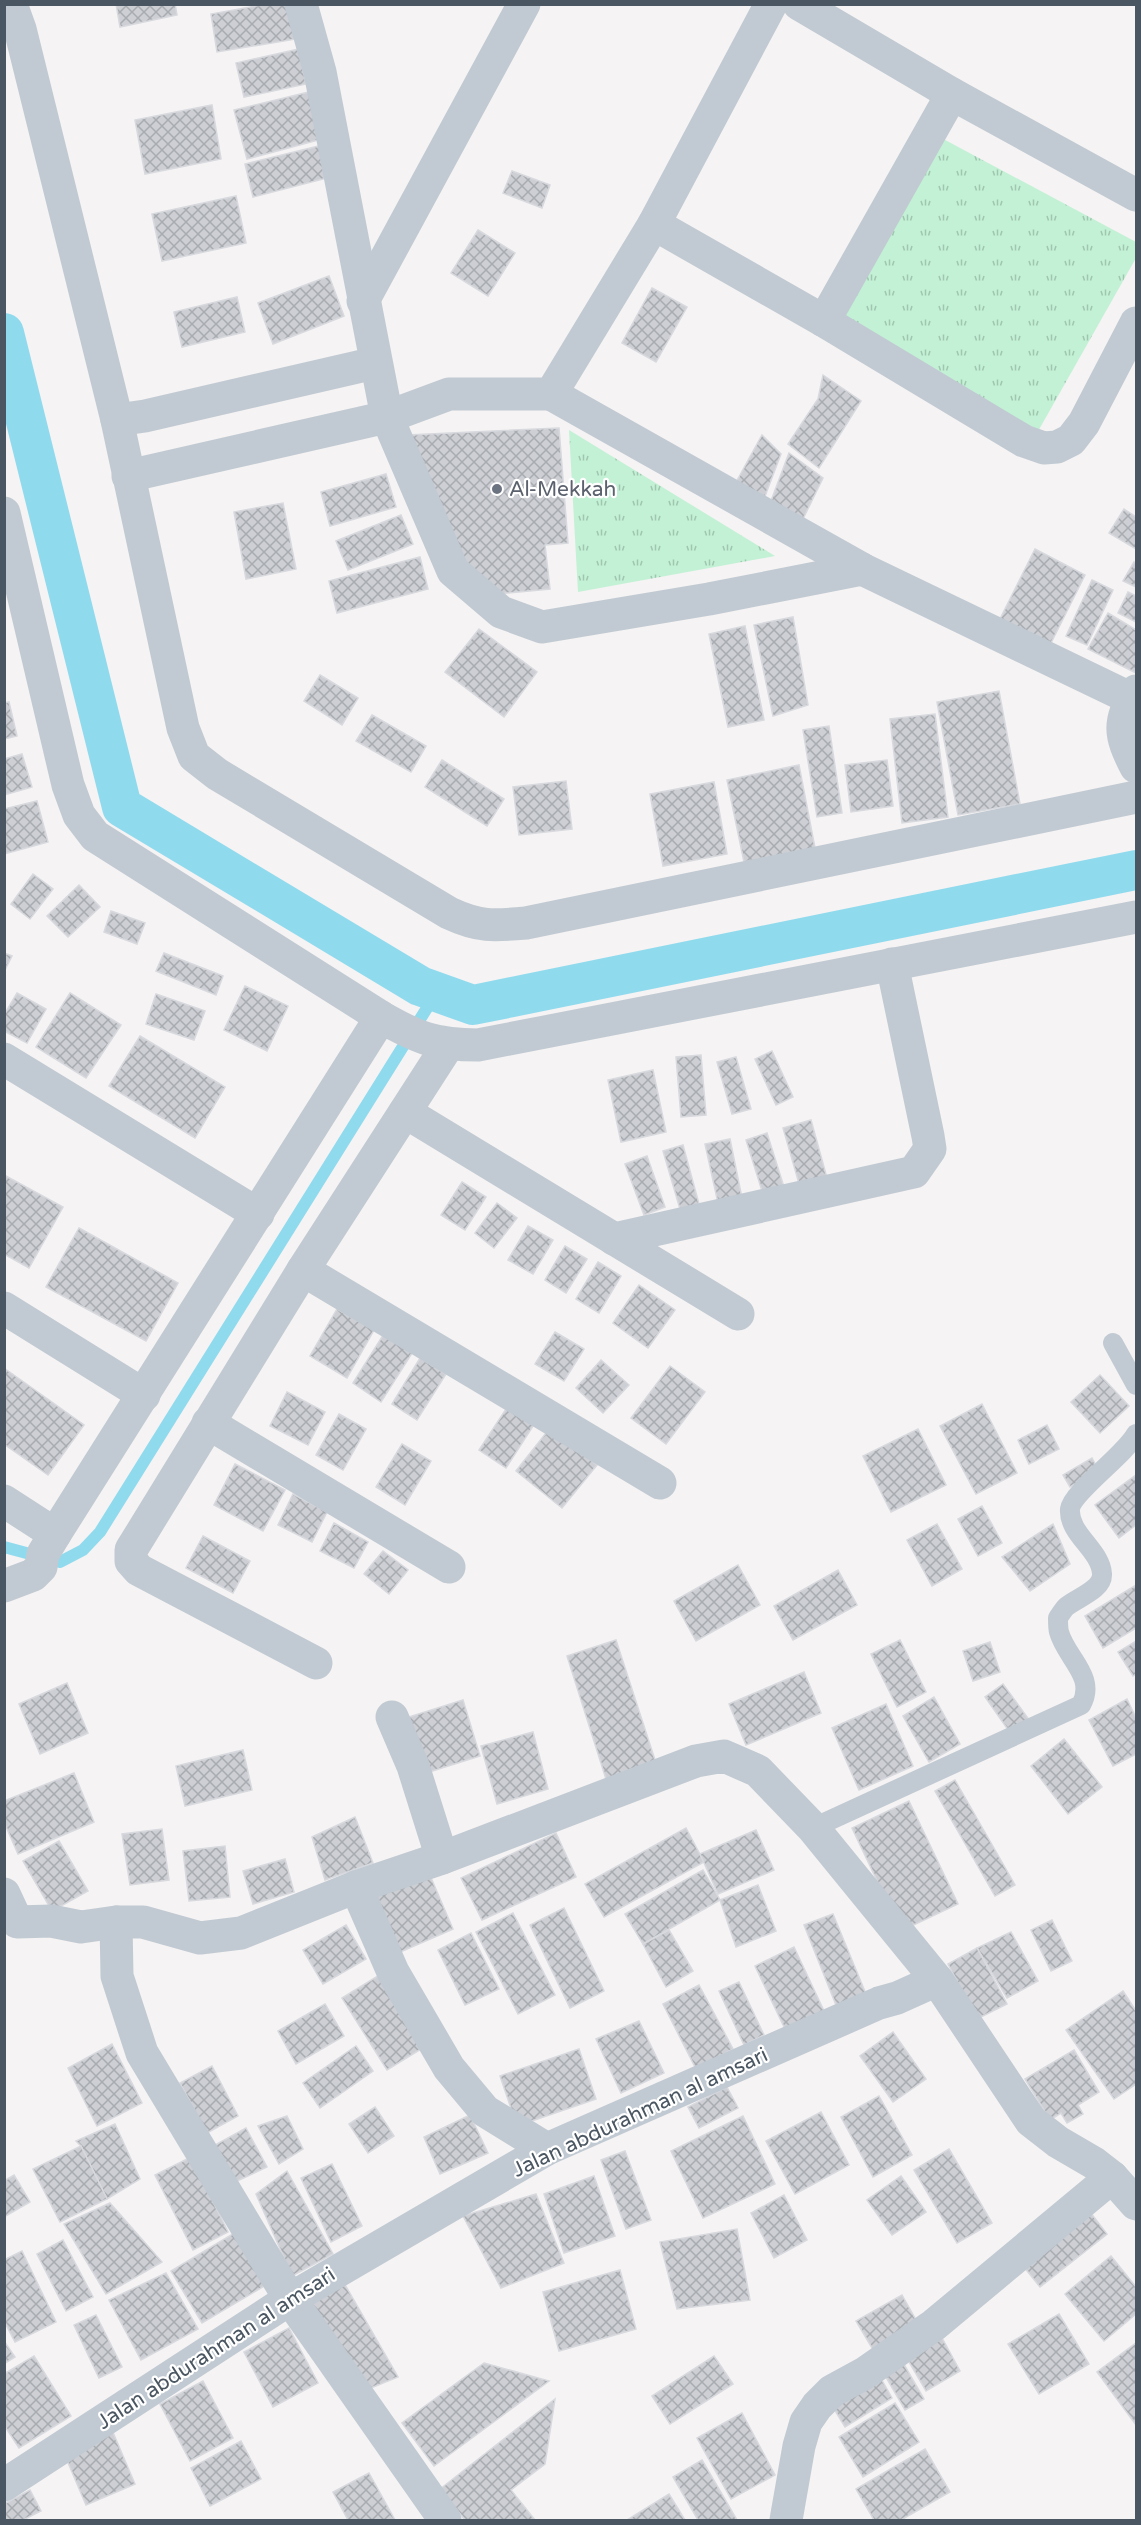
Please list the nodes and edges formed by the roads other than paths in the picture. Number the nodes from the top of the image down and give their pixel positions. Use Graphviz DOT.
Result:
graph roads {
  1 [pos="11,4"];
  2 [pos="302,4"];
  3 [pos="524,4"];
  4 [pos="771,4"];
  5 [pos="799,4"];
  6 [pos="952,94"];
  7 [pos="1137,195"];
  8 [pos="654,224"];
  9 [pos="363,301"];
  10 [pos="824,321"];
  11 [pos="1137,323"];
  12 [pos="375,363"];
  13 [pos="551,394"];
  14 [pos="387,417"];
  15 [pos="117,420"];
  16 [pos="128,476"];
  17 [pos="4,513"];
  18 [pos="862,569"];
  19 [pos="1134,695"];
  20 [pos="1137,766"];
  21 [pos="1137,797"];
  22 [pos="1137,917"];
  23 [pos="892,964"];
  24 [pos="381,1017"];
  25 [pos="448,1045"];
  26 [pos="4,1059"];
  27 [pos="405,1112"];
  28 [pos="258,1214"];
  29 [pos="614,1239"];
  30 [pos="303,1270"];
  31 [pos="4,1308"];
  32 [pos="738,1314"];
  33 [pos="1113,1343"];
  34 [pos="1137,1385"];
  35 [pos="144,1395"];
  36 [pos="208,1423"];
  37 [pos="1137,1434"];
  38 [pos="660,1483"];
  39 [pos="4,1501"];
  40 [pos="47,1549"];
  41 [pos="449,1567"];
  42 [pos="4,1586"];
  43 [pos="316,1663"];
  44 [pos="392,1717"];
  45 [pos="813,1828"];
  46 [pos="442,1858"];
  47 [pos="356,1887"];
  48 [pos="4,1894"];
  49 [pos="116,1922"];
  50 [pos="937,1980"];
  51 [pos="548,2149"];
  52 [pos="1112,2177"];
  53 [pos="1137,2204"];
  54 [pos="290,2299"];
  55 [pos="4,2486"];
  56 [pos="445,2520"];
  57 [pos="786,2520"];
  1 -- 15 [label="street"];
  2 -- 9 [label="street"];
  3 -- 9 [label="street"];
  4 -- 8 [label="street"];
  5 -- 6 [label="street"];
  6 -- 7 [label="street"];
  6 -- 10 [label="street"];
  8 -- 10 [label="street"];
  8 -- 13 [label="street"];
  9 -- 12 [label="street"];
  10 -- 11 [label="street"];
  12 -- 14 [label="street"];
  12 -- 15 [label="street"];
  13 -- 14 [label="street"];
  13 -- 18 [label="street"];
  14 -- 16 [label="street"];
  14 -- 18 [label="street"];
  15 -- 16 [label="street"];
  16 -- 21 [label="street"];
  17 -- 24 [label="street"];
  18 -- 19 [label="street"];
  19 -- 20 [label="street"];
  22 -- 23 [label="street"];
  23 -- 25 [label="street"];
  23 -- 29 [label="street"];
  24 -- 25 [label="street"];
  24 -- 28 [label="street"];
  25 -- 27 [label="street"];
  26 -- 28 [label="street"];
  27 -- 29 [label="street"];
  27 -- 30 [label="street"];
  28 -- 35 [label="street"];
  29 -- 32 [label="street"];
  30 -- 36 [label="street"];
  30 -- 38 [label="street"];
  31 -- 35 [label="street"];
  33 -- 34 [label="lane"];
  35 -- 40 [label="street"];
  36 -- 41 [label="street"];
  36 -- 43 [label="street"];
  37 -- 45 [label="lane"];
  39 -- 40 [label="street"];
  40 -- 42 [label="street"];
  44 -- 46 [label="street"];
  45 -- 46 [label="street"];
  45 -- 50 [label="street"];
  46 -- 47 [label="street"];
  47 -- 49 [label="street"];
  47 -- 51 [label="street"];
  48 -- 49 [label="street"];
  49 -- 54 [label="street"];
  50 -- 51 [label="street, Jalan abdurahman al amsari"];
  50 -- 52 [label="street"];
  51 -- 54 [label="street, Jalan abdurahman al amsari"];
  52 -- 53 [label="street"];
  52 -- 57 [label="street"];
  54 -- 55 [label="street, Jalan abdurahman al amsari"];
  54 -- 56 [label="street"];
}
